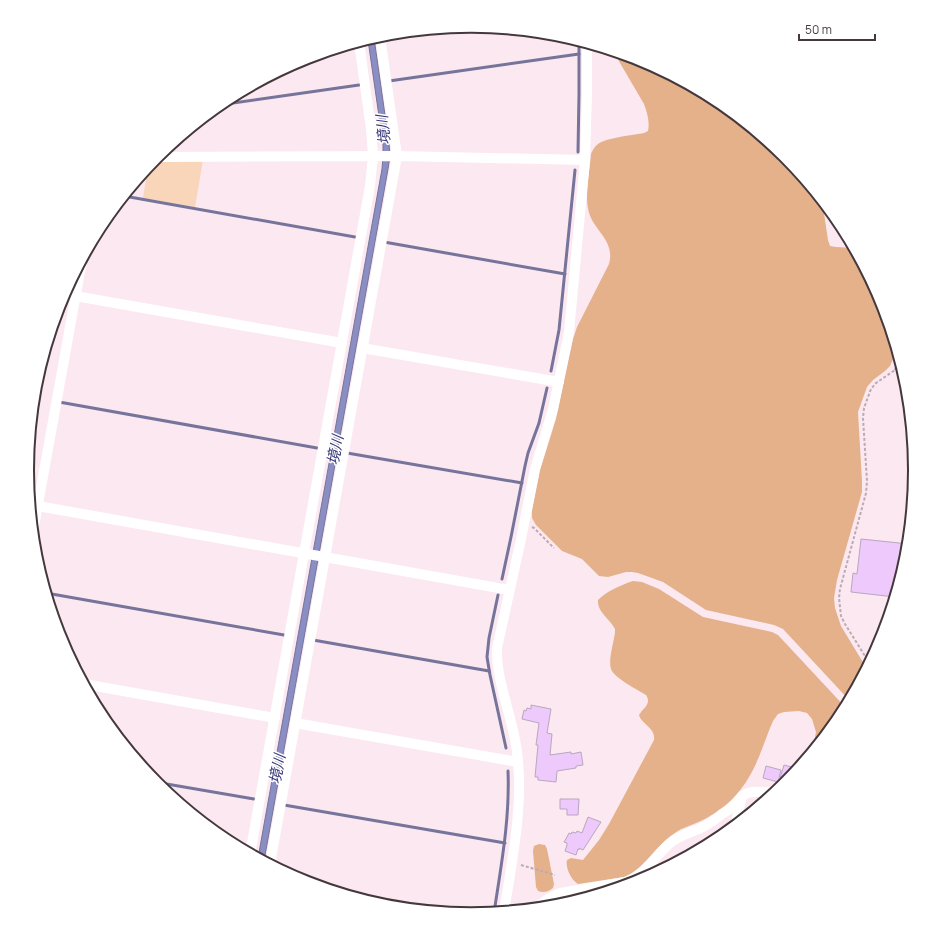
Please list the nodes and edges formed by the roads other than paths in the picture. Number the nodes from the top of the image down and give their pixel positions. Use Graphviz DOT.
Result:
graph roads {
  1 [pos="381,42"];
  2 [pos="360,48"];
  3 [pos="587,49"];
  4 [pos="376,156"];
  5 [pos="395,156"];
  6 [pos="166,157"];
  7 [pos="585,160"];
  8 [pos="79,277"];
  9 [pos="75,296"];
  10 [pos="342,343"];
  11 [pos="362,348"];
  12 [pos="559,382"];
  13 [pos="38,506"];
  14 [pos="37,514"];
  15 [pos="308,554"];
  16 [pos="323,557"];
  17 [pos="510,590"];
  18 [pos="91,685"];
  19 [pos="275,718"];
  20 [pos="295,723"];
  21 [pos="518,762"];
  22 [pos="767,793"];
  23 [pos="742,796"];
  24 [pos="737,819"];
  25 [pos="251,848"];
  26 [pos="271,859"];
  27 [pos="641,874"];
  28 [pos="615,884"];
  29 [pos="543,902"];
  30 [pos="505,906"];
  1 -- 5 [label="street"];
  2 -- 4 [label="street"];
  3 -- 7 [label="street"];
  4 -- 5 [label="street"];
  4 -- 6 [label="street"];
  4 -- 10 [label="street"];
  5 -- 7 [label="street"];
  5 -- 11 [label="street"];
  7 -- 12 [label="street"];
  8 -- 9 [label="street"];
  9 -- 10 [label="street"];
  9 -- 13 [label="street"];
  10 -- 15 [label="street"];
  11 -- 12 [label="street"];
  11 -- 16 [label="street"];
  12 -- 17 [label="street"];
  13 -- 14 [label="street"];
  13 -- 15 [label="street"];
  15 -- 16 [label="street"];
  15 -- 19 [label="street"];
  16 -- 17 [label="street"];
  16 -- 20 [label="street"];
  17 -- 21 [label="street"];
  18 -- 19 [label="street"];
  19 -- 25 [label="street"];
  20 -- 21 [label="street"];
  20 -- 26 [label="street"];
  21 -- 30 [label="street"];
  22 -- 23 [label="street"];
  23 -- 24 [label="street"];
  23 -- 27 [label="street"];
  28 -- 29 [label="street"];
}
